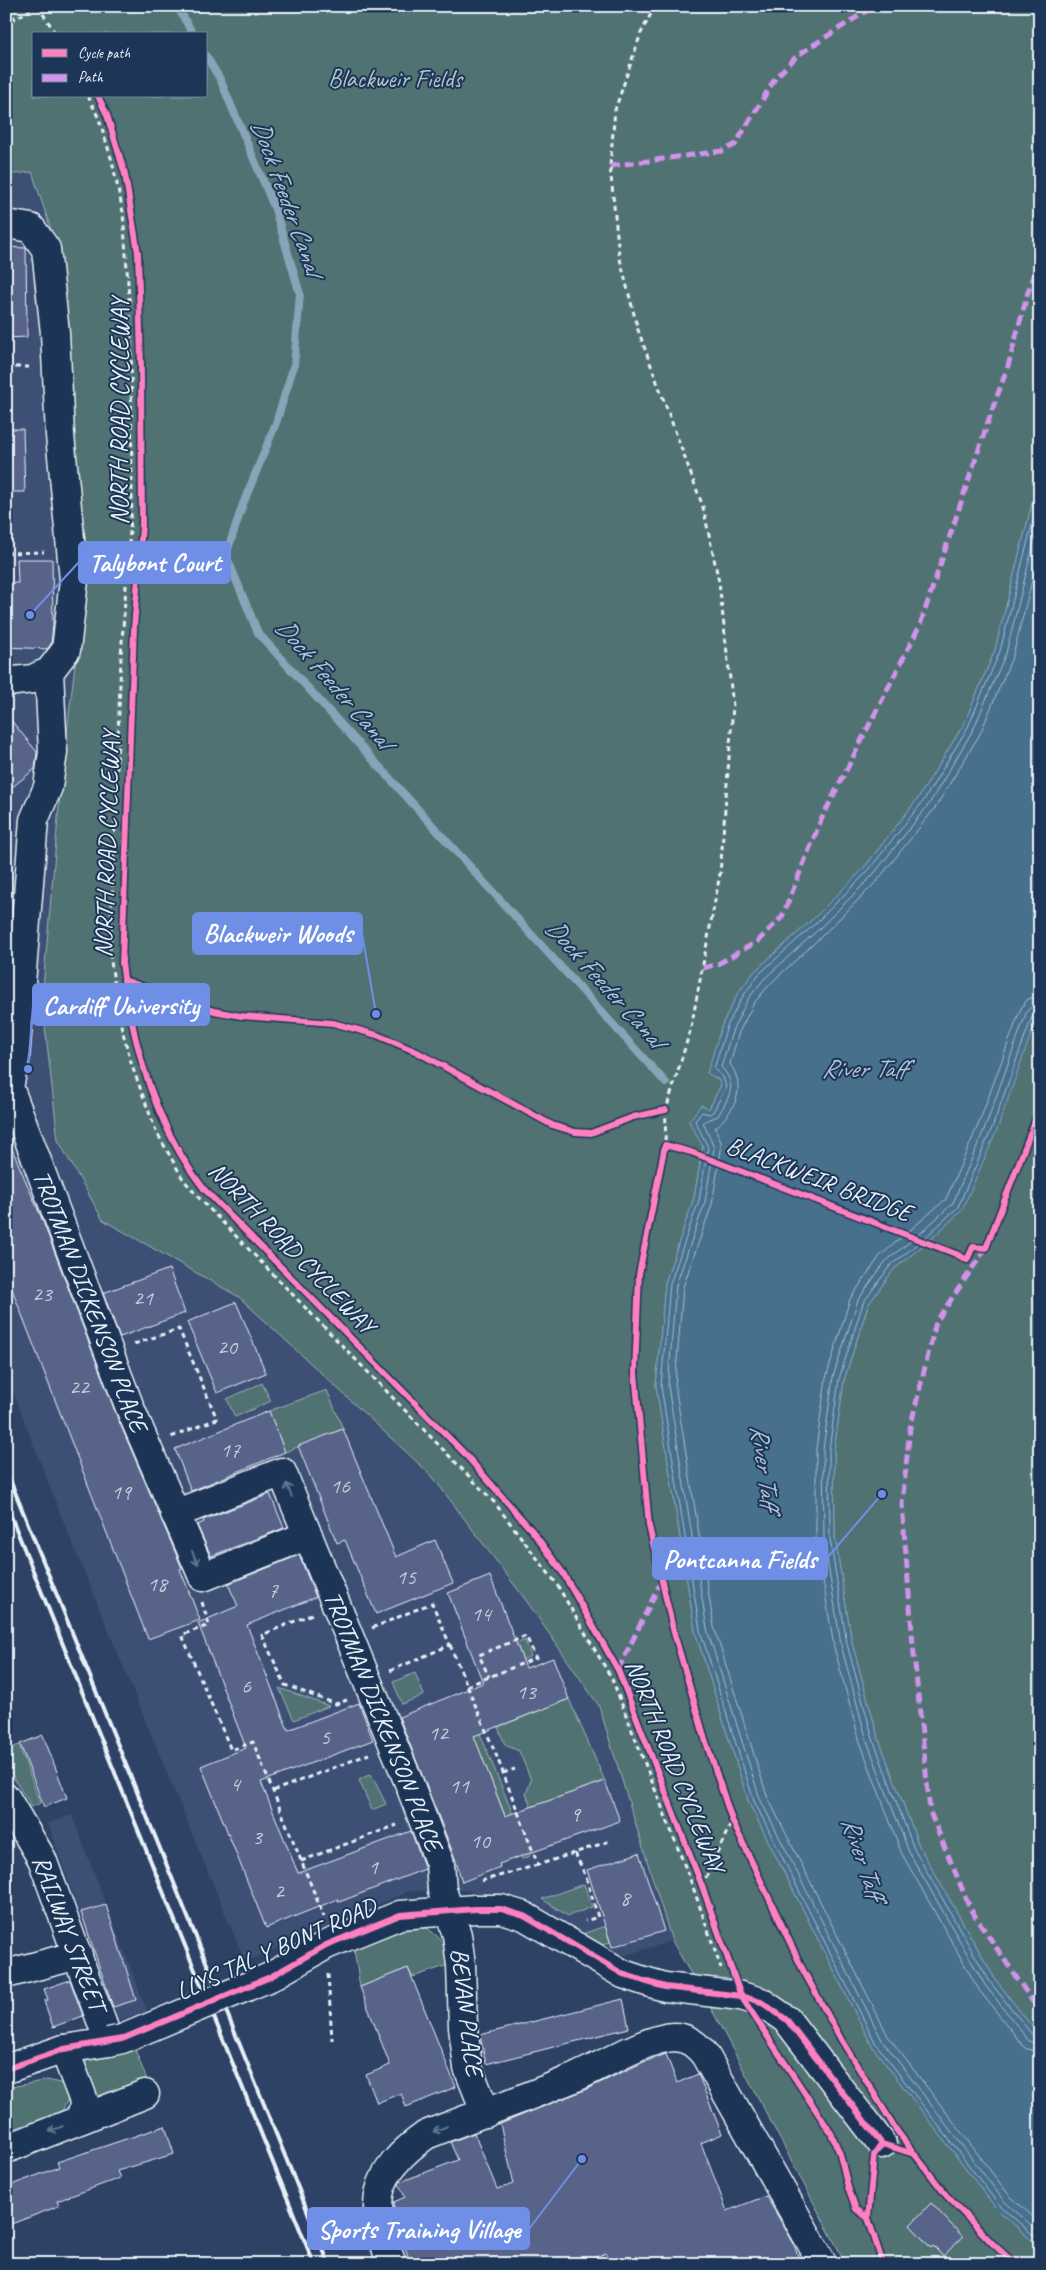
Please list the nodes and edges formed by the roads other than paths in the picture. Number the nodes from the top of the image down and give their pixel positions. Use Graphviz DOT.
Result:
graph roads {
  1 [pos="6,224"];
  2 [pos="49,672"];
  3 [pos="6,682"];
  4 [pos="175,1514"];
  5 [pos="308,1535"];
  6 [pos="7,1800"];
  7 [pos="448,1911"];
  8 [pos="78,1955"];
  9 [pos="6,1974"];
  10 [pos="109,2042"];
  11 [pos="64,2049"];
  12 [pos="6,2069"];
  13 [pos="146,2094"];
  14 [pos="486,2112"];
  15 [pos="82,2119"];
  16 [pos="892,2142"];
  17 [pos="6,2150"];
  18 [pos="392,2264"];
  19 [pos="823,2264"];
  1 -- 2 [label="street"];
  2 -- 3 [label="street"];
  2 -- 4 [label="street, TROTMAN DICKENSON PLACE"];
  4 -- 5 [label="street, TROTMAN DICKENSON PLACE, one-way"];
  5 -- 4 [label="street, TROTMAN DICKENSON PLACE, one-way"];
  5 -- 7 [label="street, TROTMAN DICKENSON PLACE"];
  6 -- 8 [label="street, RAILWAY STREET"];
  7 -- 10 [label="street, LLYS TAL Y BONT ROAD, bridge"];
  7 -- 14 [label="street, BEVAN PLACE"];
  7 -- 16 [label="street, LLYS TAL Y BONT ROAD"];
  8 -- 9 [label="street"];
  8 -- 10 [label="street, RAILWAY STREET"];
  10 -- 11 [label="street, LLYS TAL Y BONT ROAD"];
  11 -- 12 [label="street, LLYS TAL Y BONT ROAD"];
  11 -- 15 [label="street"];
  13 -- 15 [label="street"];
  14 -- 18 [label="street, one-way"];
  14 -- 19 [label="street"];
  15 -- 17 [label="street, one-way"];
}
